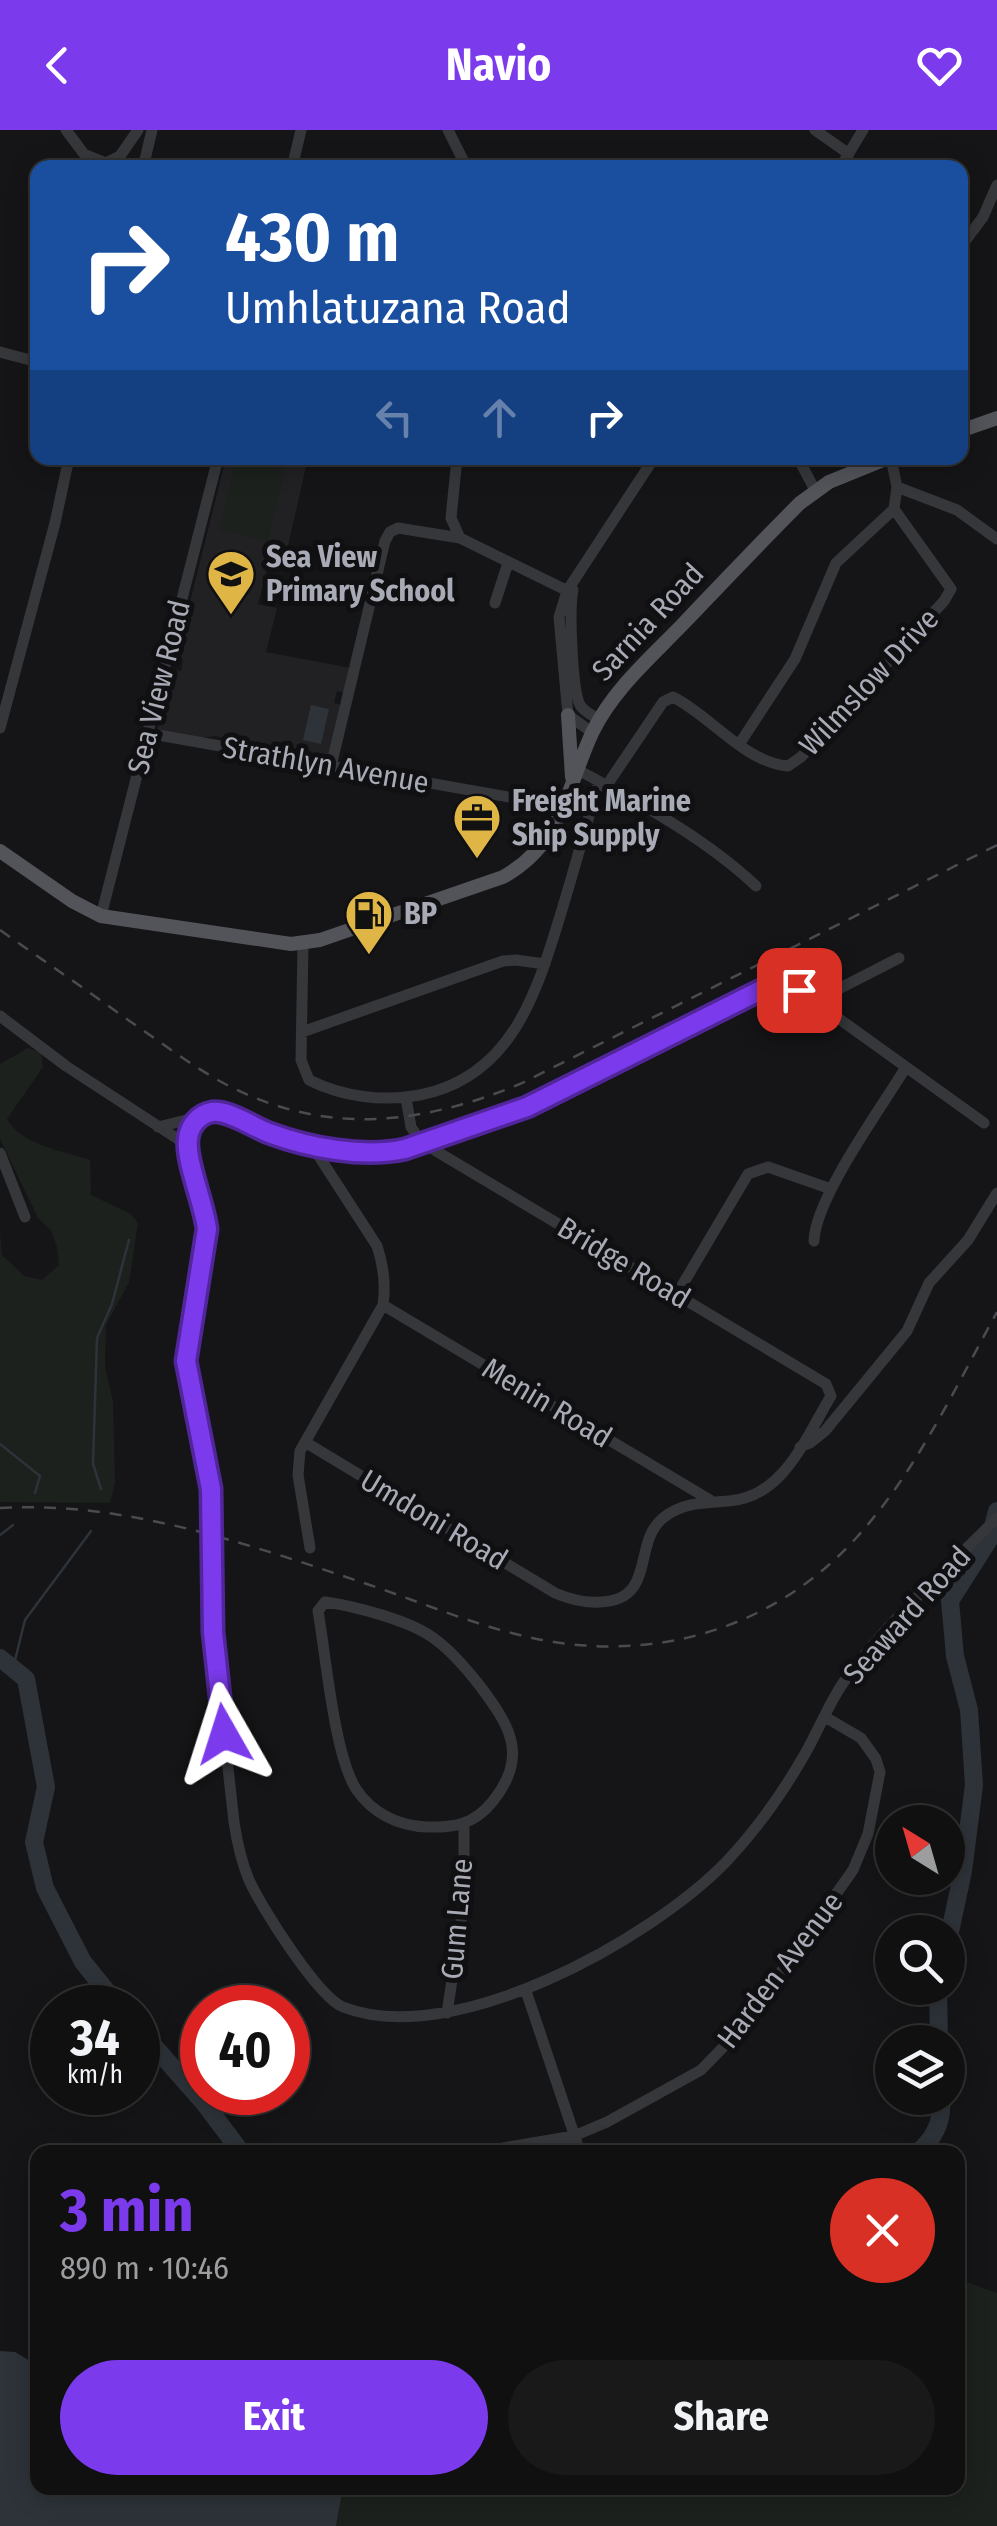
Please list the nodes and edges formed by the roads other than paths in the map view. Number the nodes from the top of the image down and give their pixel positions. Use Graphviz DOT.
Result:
graph roads {
  1 [pos="66,130"];
  2 [pos="138,130"];
  3 [pos="152,130"];
  4 [pos="302,130"];
  5 [pos="448,130"];
  6 [pos="816,130"];
  7 [pos="863,130"];
  8 [pos="849,154"];
  9 [pos="97,160"];
  10 [pos="113,160"];
  11 [pos="144,160"];
  12 [pos="294,160"];
  13 [pos="463,160"];
  14 [pos="845,160"];
  15 [pos="997,185"];
  16 [pos="968,237"];
  17 [pos="0,352"];
  18 [pos="30,360"];
  19 [pos="997,418"];
  20 [pos="968,428"];
  21 [pos="67,465"];
  22 [pos="216,465"];
  23 [pos="456,465"];
  24 [pos="650,465"];
  25 [pos="802,465"];
  26 [pos="874,465"];
  27 [pos="892,465"];
  28 [pos="897,487"];
  29 [pos="815,490"];
  30 [pos="894,509"];
  31 [pos="460,538"];
  32 [pos="997,539"];
  33 [pos="508,564"];
  34 [pos="571,589"];
  35 [pos="495,603"];
  36 [pos="4,690"];
  37 [pos="568,714"];
  38 [pos="596,726"];
  39 [pos="0,728"];
  40 [pos="147,733"];
  41 [pos="740,743"];
  42 [pos="331,766"];
  43 [pos="575,776"];
  44 [pos="603,784"];
  45 [pos="565,806"];
  46 [pos="0,850"];
  47 [pos="756,886"];
  48 [pos="102,916"];
  49 [pos="304,944"];
  50 [pos="898,958"];
  51 [pos="545,964"];
  52 [pos="815,1001"];
  53 [pos="1,1019"];
  54 [pos="302,1032"];
  55 [pos="906,1068"];
  56 [pos="407,1104"];
  57 [pos="203,1115"];
  58 [pos="984,1123"];
  59 [pos="158,1127"];
  60 [pos="421,1142"];
  61 [pos="187,1144"];
  62 [pos="311,1144"];
  63 [pos="0,1153"];
  64 [pos="831,1189"];
  65 [pos="997,1192"];
  66 [pos="25,1217"];
  67 [pos="814,1240"];
  68 [pos="677,1294"];
  69 [pos="383,1305"];
  70 [pos="305,1442"];
  71 [pos="800,1447"];
  72 [pos="710,1500"];
  73 [pos="997,1518"];
  74 [pos="310,1548"];
  75 [pos="825,1717"];
  76 [pos="464,1825"];
  77 [pos="526,1991"];
  78 [pos="447,2012"];
  79 [pos="574,2136"];
  80 [pos="521,2145"];
  81 [pos="577,2145"];
  1 -- 9 [label="street"];
  2 -- 10 [label="street"];
  3 -- 11 [label="street"];
  4 -- 12 [label="street"];
  5 -- 13 [label="street"];
  6 -- 8 [label="street"];
  7 -- 8 [label="street"];
  8 -- 14 [label="street"];
  15 -- 16 [label="street"];
  17 -- 18 [label="street"];
  19 -- 20 [label="main road"];
  21 -- 36 [label="street"];
  22 -- 40 [label="street, Sea View Road"];
  23 -- 31 [label="street"];
  24 -- 34 [label="street"];
  25 -- 29 [label="street"];
  26 -- 29 [label="main road, Sarnia Road"];
  27 -- 28 [label="street"];
  28 -- 30 [label="street"];
  28 -- 32 [label="street"];
  29 -- 38 [label="main road, Sarnia Road"];
  30 -- 41 [label="street"];
  30 -- 41 [label="street, Wilmslow Drive"];
  31 -- 33 [label="street"];
  31 -- 42 [label="street"];
  33 -- 34 [label="street"];
  33 -- 35 [label="street"];
  34 -- 37 [label="street"];
  34 -- 38 [label="street"];
  36 -- 39 [label="street"];
  37 -- 38 [label="street"];
  37 -- 43 [label="main road"];
  38 -- 43 [label="main road, Sarnia Road"];
  40 -- 42 [label="street, Strathlyn Avenue"];
  40 -- 48 [label="street, Sea View Road"];
  41 -- 44 [label="street, Wilmslow Drive"];
  42 -- 45 [label="street, Strathlyn Avenue"];
  43 -- 44 [label="street"];
  43 -- 45 [label="main road, Sarnia Road"];
  44 -- 47 [label="street"];
  44 -- 51 [label="street"];
  45 -- 49 [label="main road, Sarnia Road"];
  46 -- 48 [label="main road, Sarnia Road"];
  48 -- 49 [label="main road, Sarnia Road"];
  49 -- 54 [label="street"];
  50 -- 52 [label="street"];
  51 -- 54 [label="street"];
  51 -- 56 [label="street"];
  52 -- 55 [label="street"];
  52 -- 60 [label="street"];
  53 -- 59 [label="street"];
  54 -- 56 [label="street"];
  55 -- 58 [label="street"];
  55 -- 64 [label="street"];
  56 -- 60 [label="street"];
  57 -- 59 [label="street"];
  57 -- 61 [label="street"];
  57 -- 62 [label="street"];
  59 -- 61 [label="street"];
  60 -- 62 [label="street"];
  60 -- 68 [label="street, Bridge Road"];
  61 -- 78 [label="street, Seaward Road"];
  62 -- 69 [label="street"];
  63 -- 66 [label="street"];
  64 -- 67 [label="street"];
  64 -- 68 [label="street"];
  65 -- 71 [label="street"];
  68 -- 71 [label="street, Bridge Road"];
  69 -- 70 [label="street"];
  69 -- 72 [label="street, Menin Road"];
  70 -- 72 [label="street, Umdoni Road"];
  70 -- 74 [label="street"];
  71 -- 72 [label="street"];
  73 -- 75 [label="street, Seaward Road"];
  75 -- 77 [label="street, Seaward Road"];
  75 -- 79 [label="street, Harden Avenue"];
  76 -- 76 [label="street"];
  76 -- 78 [label="street, Gum Lane"];
  77 -- 78 [label="street, Seaward Road"];
  77 -- 79 [label="street"];
  79 -- 80 [label="street, Harden Avenue"];
  79 -- 81 [label="street"];
}
